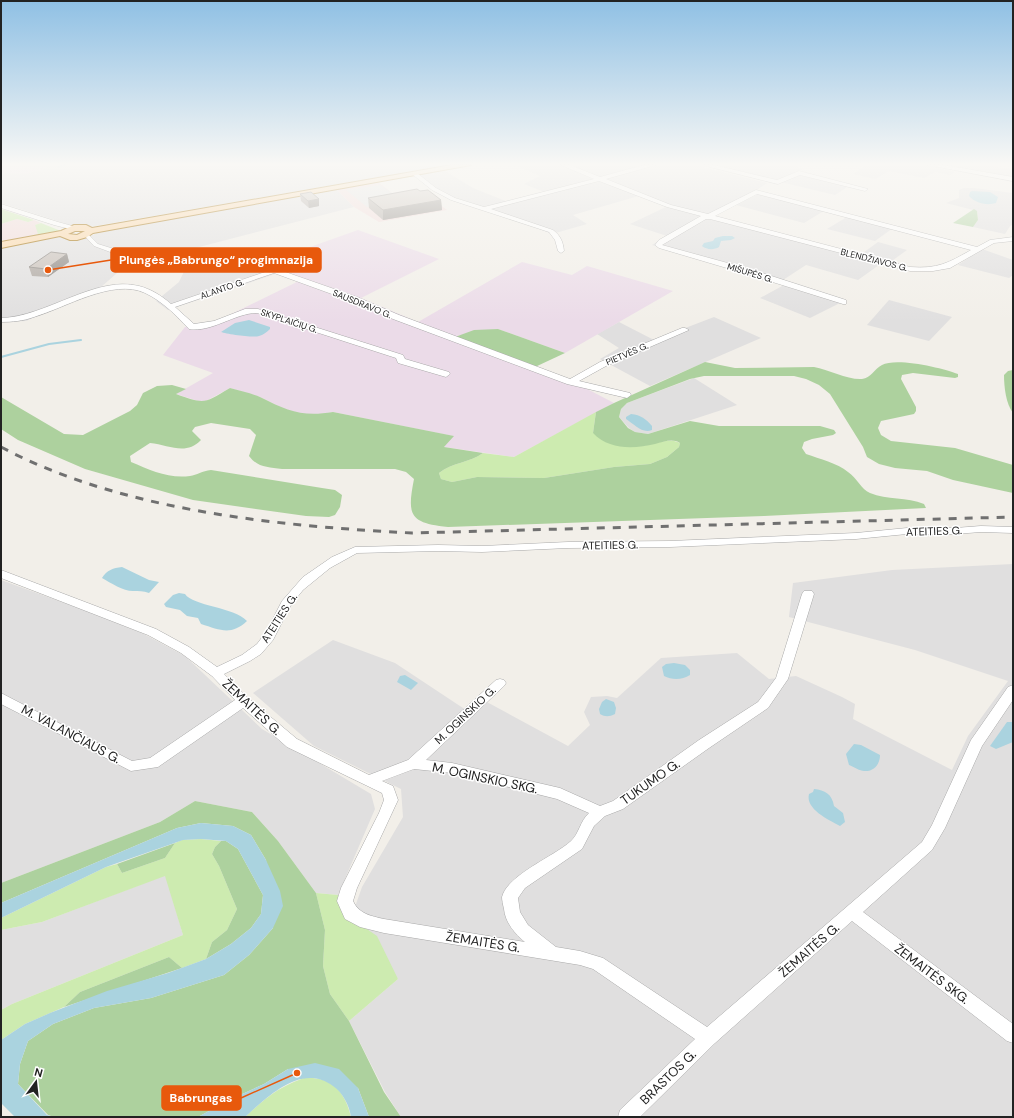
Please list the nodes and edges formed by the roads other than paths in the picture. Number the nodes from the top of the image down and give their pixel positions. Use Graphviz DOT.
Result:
graph roads {
  1 [pos="35,217"];
  2 [pos="164,217"];
  3 [pos="510,217"];
  4 [pos="707,217"];
  5 [pos="854,217"];
  6 [pos="56,224"];
  7 [pos="74,228"];
  8 [pos="64,233"];
  9 [pos="85,233"];
  10 [pos="1013,239"];
  11 [pos="1,245"];
  12 [pos="977,249"];
  13 [pos="561,251"];
  14 [pos="274,271"];
  15 [pos="843,302"];
  16 [pos="169,307"];
  17 [pos="1,320"];
  18 [pos="685,330"];
  19 [pos="446,374"];
  20 [pos="570,382"];
  21 [pos="627,396"];
  22 [pos="1013,530"];
  23 [pos="1,574"];
  24 [pos="808,594"];
  25 [pos="216,673"];
  26 [pos="500,683"];
  27 [pos="1013,690"];
  28 [pos="1,698"];
  29 [pos="243,701"];
  30 [pos="413,764"];
  31 [pos="370,780"];
  32 [pos="600,812"];
  33 [pos="852,912"];
  34 [pos="551,952"];
  35 [pos="1013,1035"];
  36 [pos="708,1038"];
  37 [pos="627,1117"];
  1 -- 6 [label="street"];
  2 -- 9 [label="main road"];
  3 -- 13 [label="street"];
  4 -- 12 [label="street, BLENDŽIAVOS G."];
  4 -- 15 [label="street, MIŠUPĖS G."];
  5 -- 12 [label="street"];
  6 -- 7 [label="street"];
  6 -- 8 [label="street"];
  7 -- 8 [label="main road"];
  7 -- 9 [label="main road"];
  8 -- 9 [label="main road"];
  8 -- 11 [label="main road"];
  9 -- 14 [label="street, SAUSDRAVO G."];
  10 -- 12 [label="street, BLENDŽIAVOS G."];
  14 -- 16 [label="street, ALANTO G."];
  14 -- 20 [label="street, SAUSDRAVO G."];
  16 -- 17 [label="street, SKYPLAIČIŲ G."];
  16 -- 19 [label="street, SKYPLAIČIŲ G."];
  18 -- 20 [label="street, PIETVĖS G."];
  20 -- 21 [label="street, SAUSDRAVO G."];
  22 -- 25 [label="street, ATEITIES G."];
  23 -- 25 [label="street, ŽEMAITĖS G."];
  24 -- 32 [label="street, TUKUMO G."];
  25 -- 29 [label="street, ŽEMAITĖS G."];
  26 -- 30 [label="street, M. OGINSKIO G."];
  27 -- 33 [label="street, ŽEMAITĖS G."];
  28 -- 29 [label="street, M. VALANČIAUS G."];
  29 -- 31 [label="street, ŽEMAITĖS G."];
  30 -- 31 [label="street, M. OGINSKIO SKG."];
  30 -- 32 [label="street, M. OGINSKIO SKG."];
  31 -- 34 [label="street, ŽEMAITĖS G."];
  32 -- 34 [label="street, TUKUMO G."];
  33 -- 35 [label="street, ŽEMAITĖS SKG."];
  33 -- 36 [label="street, ŽEMAITĖS G."];
  34 -- 36 [label="street, ŽEMAITĖS G."];
  36 -- 37 [label="street, BRASTOS G."];
}
